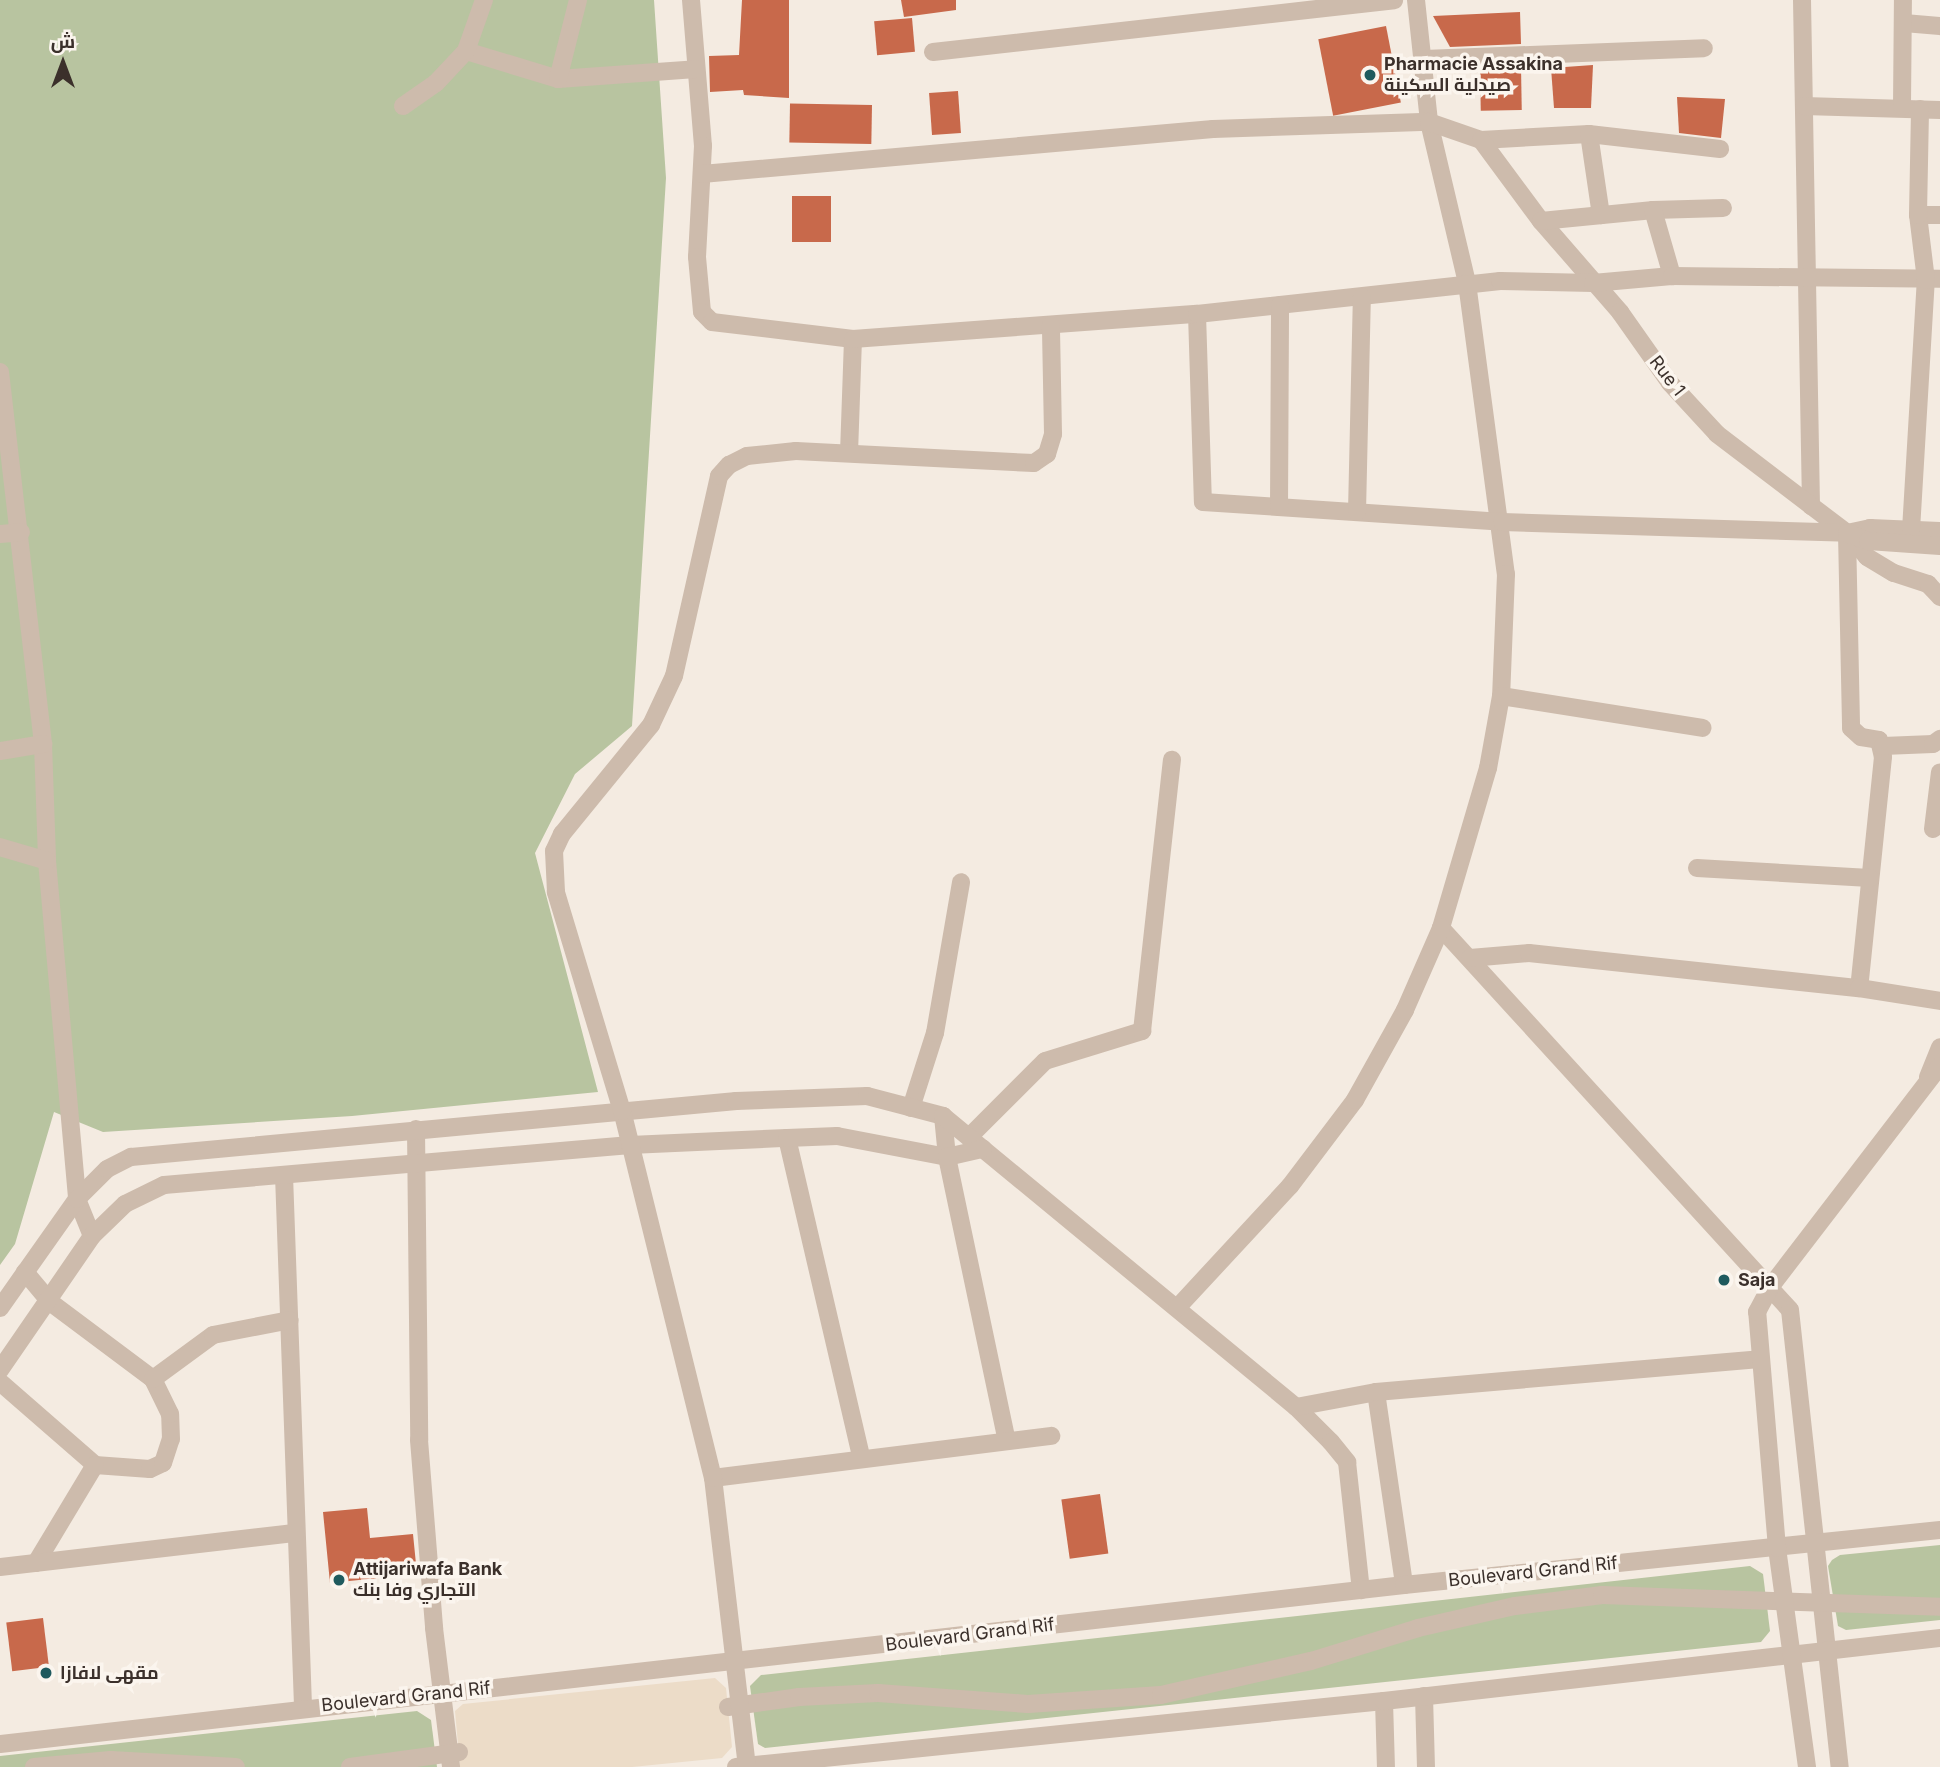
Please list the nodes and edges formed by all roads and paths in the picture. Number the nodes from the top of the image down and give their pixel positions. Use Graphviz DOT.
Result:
graph roads {
  1 [pos="484,0"];
  2 [pos="578,0"];
  3 [pos="691,0"];
  4 [pos="1394,0"];
  5 [pos="1416,0"];
  6 [pos="1802,0"];
  7 [pos="1903,0"];
  8 [pos="1904,23"];
  9 [pos="1940,26"];
  10 [pos="1704,48"];
  11 [pos="466,51"];
  12 [pos="933,52"];
  13 [pos="1424,59"];
  14 [pos="696,69"];
  15 [pos="558,79"];
  16 [pos="403,106"];
  17 [pos="1804,106"];
  18 [pos="1911,108"];
  19 [pos="1940,110"];
  20 [pos="1429,122"];
  21 [pos="1589,134"];
  22 [pos="1481,139"];
  23 [pos="1720,149"];
  24 [pos="702,174"];
  25 [pos="1723,208"];
  26 [pos="1653,210"];
  27 [pos="1601,215"];
  28 [pos="1918,215"];
  29 [pos="1940,215"];
  30 [pos="1541,221"];
  31 [pos="1672,276"];
  32 [pos="1805,276"];
  33 [pos="1933,279"];
  34 [pos="1466,283"];
  35 [pos="1593,283"];
  36 [pos="1362,297"];
  37 [pos="1280,306"];
  38 [pos="1197,314"];
  39 [pos="1051,324"];
  40 [pos="853,339"];
  41 [pos="0,372"];
  42 [pos="849,452"];
  43 [pos="1811,506"];
  44 [pos="1279,507"];
  45 [pos="1357,512"];
  46 [pos="1502,522"];
  47 [pos="1911,530"];
  48 [pos="1940,531"];
  49 [pos="21,532"];
  50 [pos="1847,533"];
  51 [pos="0,534"];
  52 [pos="1940,546"];
  53 [pos="1940,597"];
  54 [pos="1501,696"];
  55 [pos="1702,729"];
  56 [pos="1940,739"];
  57 [pos="43,744"];
  58 [pos="1883,747"];
  59 [pos="0,751"];
  60 [pos="1172,760"];
  61 [pos="1940,772"];
  62 [pos="1933,830"];
  63 [pos="0,847"];
  64 [pos="47,861"];
  65 [pos="1698,867"];
  66 [pos="1870,878"];
  67 [pos="961,883"];
  68 [pos="1441,928"];
  69 [pos="1470,958"];
  70 [pos="1859,988"];
  71 [pos="1940,1001"];
  72 [pos="1940,1047"];
  73 [pos="1936,1077"];
  74 [pos="911,1108"];
  75 [pos="622,1111"];
  76 [pos="943,1116"];
  77 [pos="416,1129"];
  78 [pos="969,1137"];
  79 [pos="787,1138"];
  80 [pos="630,1145"];
  81 [pos="984,1149"];
  82 [pos="947,1157"];
  83 [pos="417,1163"];
  84 [pos="285,1175"];
  85 [pos="77,1199"];
  86 [pos="92,1236"];
  87 [pos="25,1272"];
  88 [pos="1771,1286"];
  89 [pos="50,1302"];
  90 [pos="0,1308"];
  91 [pos="1177,1308"];
  92 [pos="290,1320"];
  93 [pos="1760,1359"];
  94 [pos="0,1370"];
  95 [pos="153,1379"];
  96 [pos="0,1382"];
  97 [pos="1376,1391"];
  98 [pos="1296,1407"];
  99 [pos="1051,1436"];
  100 [pos="1007,1441"];
  101 [pos="861,1457"];
  102 [pos="95,1465"];
  103 [pos="713,1478"];
  104 [pos="1940,1530"];
  105 [pos="296,1533"];
  106 [pos="1815,1545"];
  107 [pos="1777,1548"];
  108 [pos="36,1563"];
  109 [pos="0,1567"];
  110 [pos="1404,1585"];
  111 [pos="1361,1590"];
  112 [pos="1782,1599"];
  113 [pos="1820,1603"];
  114 [pos="1940,1607"];
  115 [pos="1940,1638"];
  116 [pos="1825,1650"];
  117 [pos="1788,1654"];
  118 [pos="736,1662"];
  119 [pos="441,1693"];
  120 [pos="1424,1696"];
  121 [pos="1384,1701"];
  122 [pos="734,1706"];
  123 [pos="303,1707"];
  124 [pos="0,1744"];
  125 [pos="453,1757"];
  126 [pos="34,1767"];
  127 [pos="236,1767"];
  128 [pos="350,1767"];
  129 [pos="743,1767"];
  130 [pos="1386,1767"];
  131 [pos="1426,1767"];
  132 [pos="1807,1767"];
  133 [pos="1840,1767"];
  1 -- 11 [label="street"];
  2 -- 15 [label="street"];
  3 -- 14 [label="street"];
  4 -- 12 [label="street"];
  5 -- 13 [label="street"];
  6 -- 17 [label="street"];
  7 -- 8 [label="street"];
  8 -- 9 [label="street"];
  8 -- 18 [label="street"];
  10 -- 13 [label="street"];
  11 -- 15 [label="street"];
  11 -- 16 [label="street"];
  13 -- 20 [label="street"];
  14 -- 15 [label="street"];
  14 -- 24 [label="street"];
  17 -- 18 [label="street"];
  17 -- 32 [label="street"];
  18 -- 19 [label="street"];
  18 -- 28 [label="street"];
  20 -- 22 [label="street"];
  20 -- 24 [label="street"];
  20 -- 34 [label="street"];
  21 -- 22 [label="street"];
  21 -- 23 [label="street"];
  21 -- 27 [label="street"];
  22 -- 30 [label="street, Rue 1"];
  24 -- 40 [label="street"];
  25 -- 26 [label="street"];
  26 -- 27 [label="street"];
  26 -- 31 [label="street"];
  27 -- 30 [label="street"];
  28 -- 29 [label="street"];
  28 -- 33 [label="street"];
  30 -- 35 [label="street, Rue 1"];
  31 -- 32 [label="street"];
  31 -- 35 [label="street"];
  32 -- 33 [label="street"];
  32 -- 43 [label="street"];
  33 -- 47 [label="street"];
  34 -- 35 [label="street"];
  34 -- 36 [label="street"];
  34 -- 46 [label="street"];
  35 -- 43 [label="street, Rue 1"];
  36 -- 37 [label="street"];
  36 -- 45 [label="street"];
  37 -- 38 [label="street"];
  37 -- 44 [label="street"];
  38 -- 39 [label="street"];
  38 -- 44 [label="street"];
  39 -- 40 [label="street"];
  39 -- 42 [label="street"];
  40 -- 42 [label="street"];
  41 -- 49 [label="street"];
  42 -- 75 [label="street"];
  43 -- 50 [label="street, Rue 1"];
  44 -- 45 [label="street"];
  45 -- 46 [label="street"];
  46 -- 50 [label="street"];
  46 -- 54 [label="street"];
  47 -- 48 [label="street"];
  47 -- 50 [label="street"];
  49 -- 51 [label="street"];
  49 -- 57 [label="street"];
  50 -- 52 [label="street"];
  50 -- 53 [label="street, Rue 1"];
  50 -- 58 [label="street"];
  54 -- 55 [label="street"];
  54 -- 68 [label="street"];
  56 -- 58 [label="street"];
  57 -- 59 [label="street"];
  57 -- 64 [label="street"];
  58 -- 66 [label="street"];
  60 -- 78 [label="street"];
  61 -- 62 [label="street"];
  63 -- 64 [label="street"];
  64 -- 85 [label="street"];
  65 -- 66 [label="street"];
  66 -- 70 [label="street"];
  67 -- 74 [label="street"];
  68 -- 69 [label="street"];
  68 -- 91 [label="street"];
  69 -- 70 [label="street"];
  69 -- 88 [label="street"];
  70 -- 71 [label="street"];
  72 -- 73 [label="street"];
  73 -- 88 [label="street"];
  74 -- 75 [label="street"];
  74 -- 76 [label="street"];
  75 -- 77 [label="street"];
  75 -- 80 [label="street"];
  76 -- 78 [label="street"];
  76 -- 82 [label="street"];
  77 -- 83 [label="street"];
  77 -- 85 [label="street"];
  78 -- 81 [label="street"];
  79 -- 80 [label="street"];
  79 -- 82 [label="street"];
  79 -- 101 [label="street"];
  80 -- 83 [label="street"];
  80 -- 103 [label="street"];
  81 -- 82 [label="street"];
  81 -- 91 [label="street"];
  82 -- 100 [label="street"];
  83 -- 84 [label="street"];
  83 -- 119 [label="street"];
  84 -- 86 [label="street"];
  84 -- 92 [label="street"];
  85 -- 86 [label="street"];
  85 -- 87 [label="street"];
  86 -- 89 [label="street"];
  87 -- 89 [label="street"];
  87 -- 90 [label="street"];
  88 -- 93 [label="street"];
  88 -- 106 [label="street"];
  89 -- 94 [label="street"];
  89 -- 95 [label="street"];
  91 -- 98 [label="street"];
  92 -- 95 [label="street"];
  92 -- 105 [label="street"];
  93 -- 97 [label="street"];
  93 -- 107 [label="street"];
  95 -- 102 [label="street"];
  96 -- 102 [label="street"];
  97 -- 98 [label="street"];
  97 -- 110 [label="street"];
  98 -- 111 [label="street"];
  99 -- 100 [label="street"];
  100 -- 101 [label="street"];
  101 -- 103 [label="street"];
  102 -- 108 [label="street"];
  103 -- 118 [label="street"];
  104 -- 106 [label="street, Boulevard Grand Rif"];
  105 -- 108 [label="street"];
  105 -- 123 [label="street"];
  106 -- 107 [label="street, Boulevard Grand Rif"];
  106 -- 113 [label="street"];
  107 -- 110 [label="street, Boulevard Grand Rif"];
  107 -- 112 [label="street"];
  108 -- 109 [label="street"];
  110 -- 111 [label="street, Boulevard Grand Rif"];
  111 -- 118 [label="street, Boulevard Grand Rif"];
  112 -- 113 [label="street"];
  112 -- 117 [label="street"];
  112 -- 122 [label="street"];
  113 -- 114 [label="street"];
  113 -- 116 [label="street"];
  115 -- 116 [label="street"];
  116 -- 117 [label="street"];
  116 -- 133 [label="street"];
  117 -- 120 [label="street"];
  117 -- 132 [label="street"];
  118 -- 119 [label="street, Boulevard Grand Rif"];
  118 -- 122 [label="street"];
  119 -- 123 [label="street, Boulevard Grand Rif"];
  119 -- 125 [label="street"];
  120 -- 121 [label="street"];
  120 -- 131 [label="street"];
  121 -- 129 [label="street"];
  121 -- 130 [label="street"];
  122 -- 129 [label="street"];
  123 -- 124 [label="street, Boulevard Grand Rif"];
  125 -- 128 [label="street"];
  126 -- 127 [label="street"];
}
